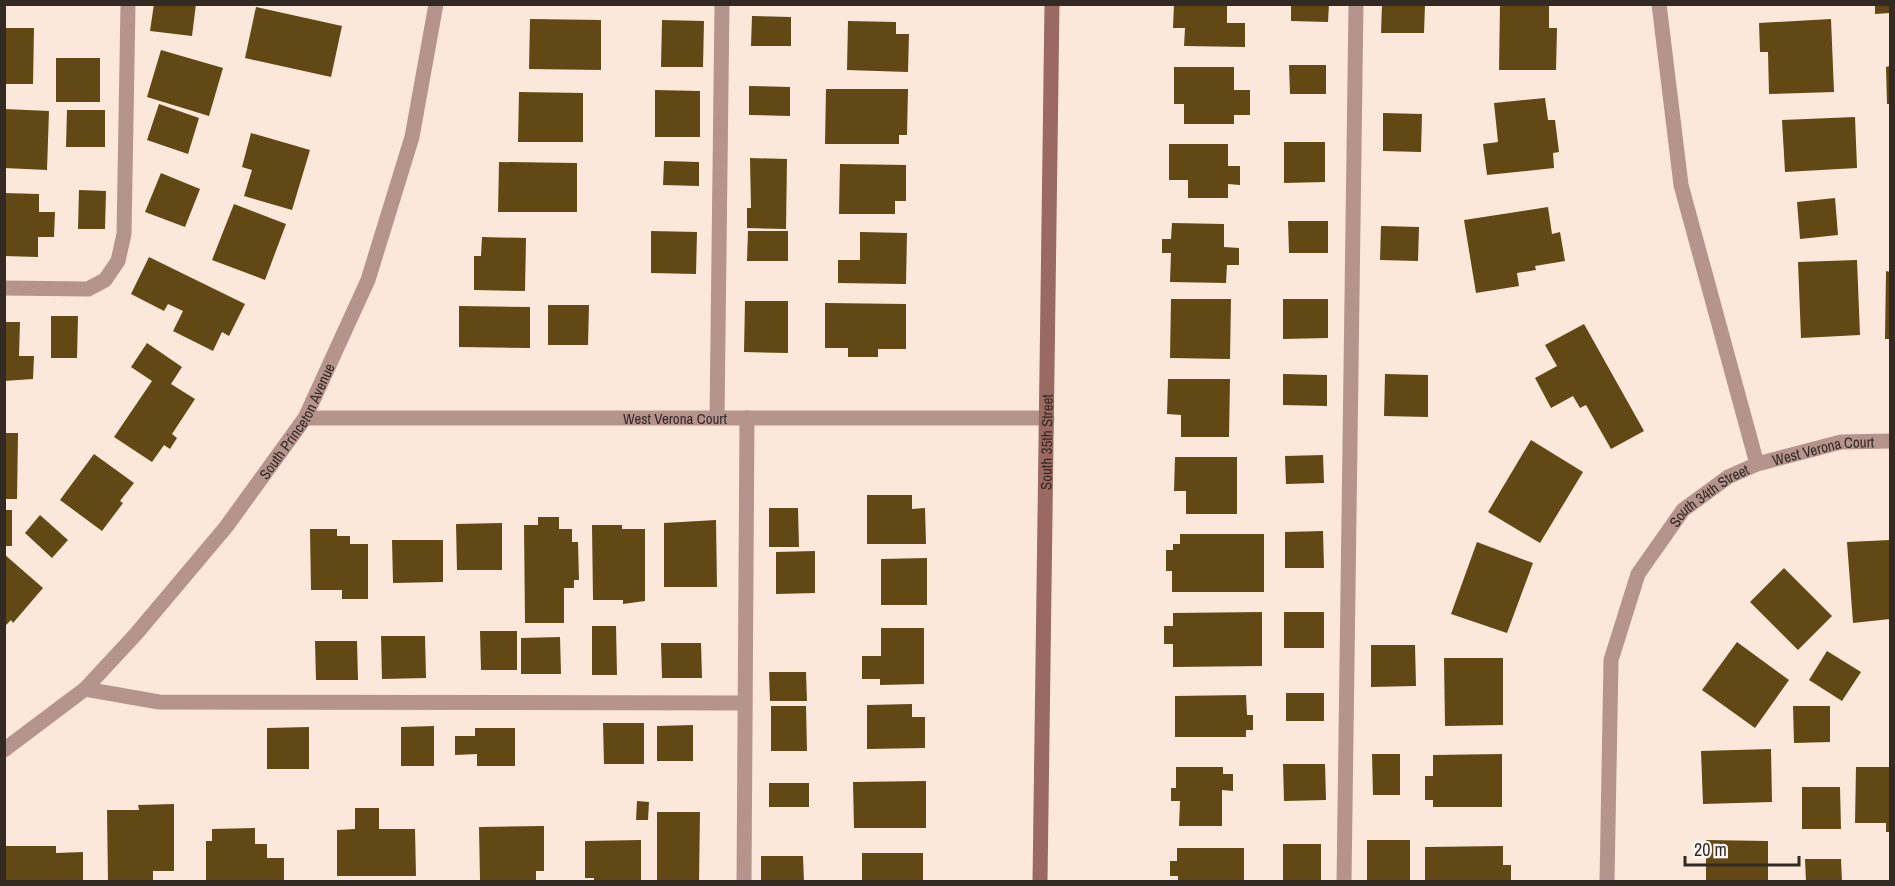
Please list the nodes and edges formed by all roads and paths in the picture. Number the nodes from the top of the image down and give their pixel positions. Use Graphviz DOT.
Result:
graph roads {
  1 [pos="129,4"];
  2 [pos="436,4"];
  3 [pos="722,4"];
  4 [pos="1052,4"];
  5 [pos="1356,4"];
  6 [pos="1659,4"];
  7 [pos="4,288"];
  8 [pos="305,418"];
  9 [pos="717,418"];
  10 [pos="747,418"];
  11 [pos="1047,418"];
  12 [pos="1890,441"];
  13 [pos="1757,464"];
  14 [pos="85,689"];
  15 [pos="745,703"];
  16 [pos="4,750"];
  17 [pos="744,882"];
  18 [pos="1040,882"];
  19 [pos="1344,882"];
  20 [pos="1607,882"];
  1 -- 7 [label="street"];
  2 -- 8 [label="street, South Princeton Avenue"];
  3 -- 9 [label="street"];
  4 -- 11 [label="main road, South 35th Street"];
  5 -- 19 [label="street"];
  6 -- 13 [label="street, South 34th Street"];
  8 -- 9 [label="street, West Verona Court"];
  8 -- 14 [label="street, South Princeton Avenue"];
  9 -- 10 [label="street, West Verona Court"];
  10 -- 11 [label="street, West Verona Court"];
  10 -- 15 [label="street"];
  11 -- 18 [label="main road, South 35th Street"];
  12 -- 13 [label="street, West Verona Court"];
  13 -- 20 [label="street, South 34th Street"];
  14 -- 15 [label="street"];
  14 -- 16 [label="street, South Princeton Avenue"];
  15 -- 17 [label="street"];
}
